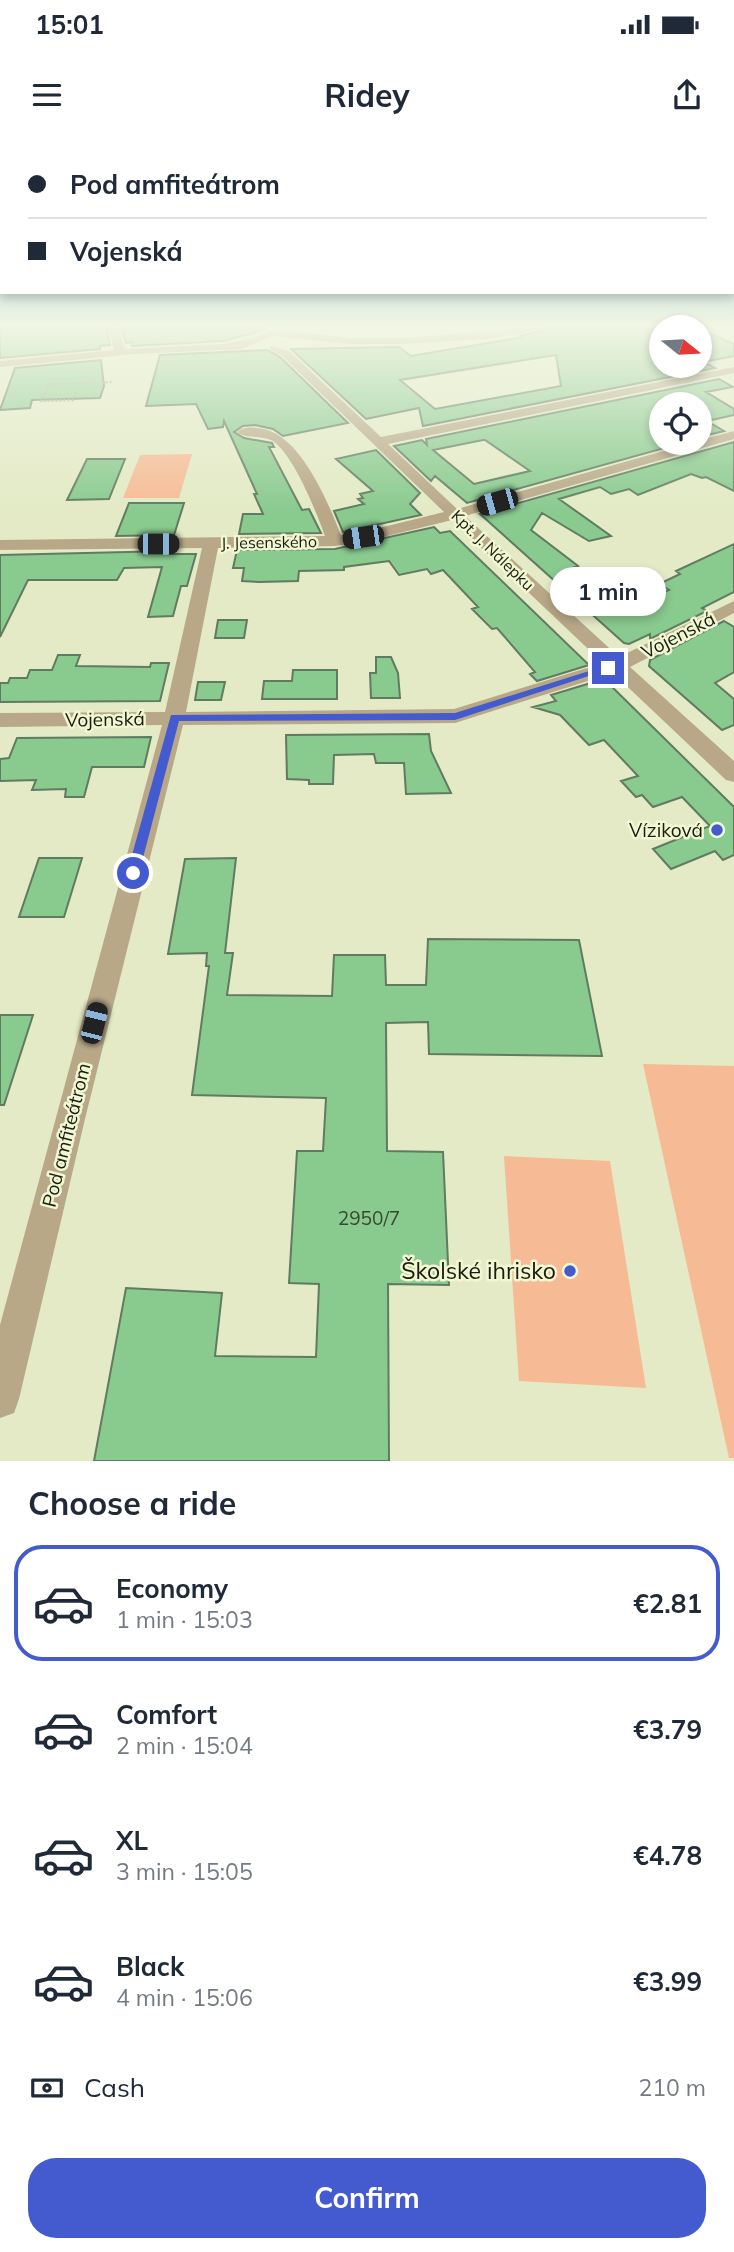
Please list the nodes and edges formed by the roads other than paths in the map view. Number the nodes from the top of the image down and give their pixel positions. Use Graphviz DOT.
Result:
graph roads {
  1 [pos="328,388"];
  2 [pos="647,388"];
  3 [pos="244,432"];
  4 [pos="734,435"];
  5 [pos="378,442"];
  6 [pos="455,514"];
  7 [pos="335,541"];
  8 [pos="211,543"];
  9 [pos="0,545"];
  10 [pos="734,606"];
  11 [pos="618,665"];
  12 [pos="174,718"];
  13 [pos="0,720"];
  14 [pos="734,774"];
  15 [pos="0,1399"];
  1 -- 5 [label="street, Kpt. J. Nálepku"];
  2 -- 5 [label="street"];
  3 -- 7 [label="street"];
  4 -- 6 [label="street, J. Jesenského"];
  5 -- 6 [label="street, Kpt. J. Nálepku"];
  6 -- 7 [label="street, J. Jesenského"];
  6 -- 11 [label="street, Kpt. J. Nálepku"];
  7 -- 8 [label="street, J. Jesenského"];
  8 -- 9 [label="street, J. Jesenského"];
  8 -- 12 [label="street, Pod amfiteátrom"];
  10 -- 11 [label="street, Vojenská"];
  11 -- 12 [label="street, Vojenská"];
  11 -- 14 [label="street, Kpt. J. Nálepku"];
  12 -- 13 [label="street, Vojenská"];
  12 -- 15 [label="street, Pod amfiteátrom"];
}
